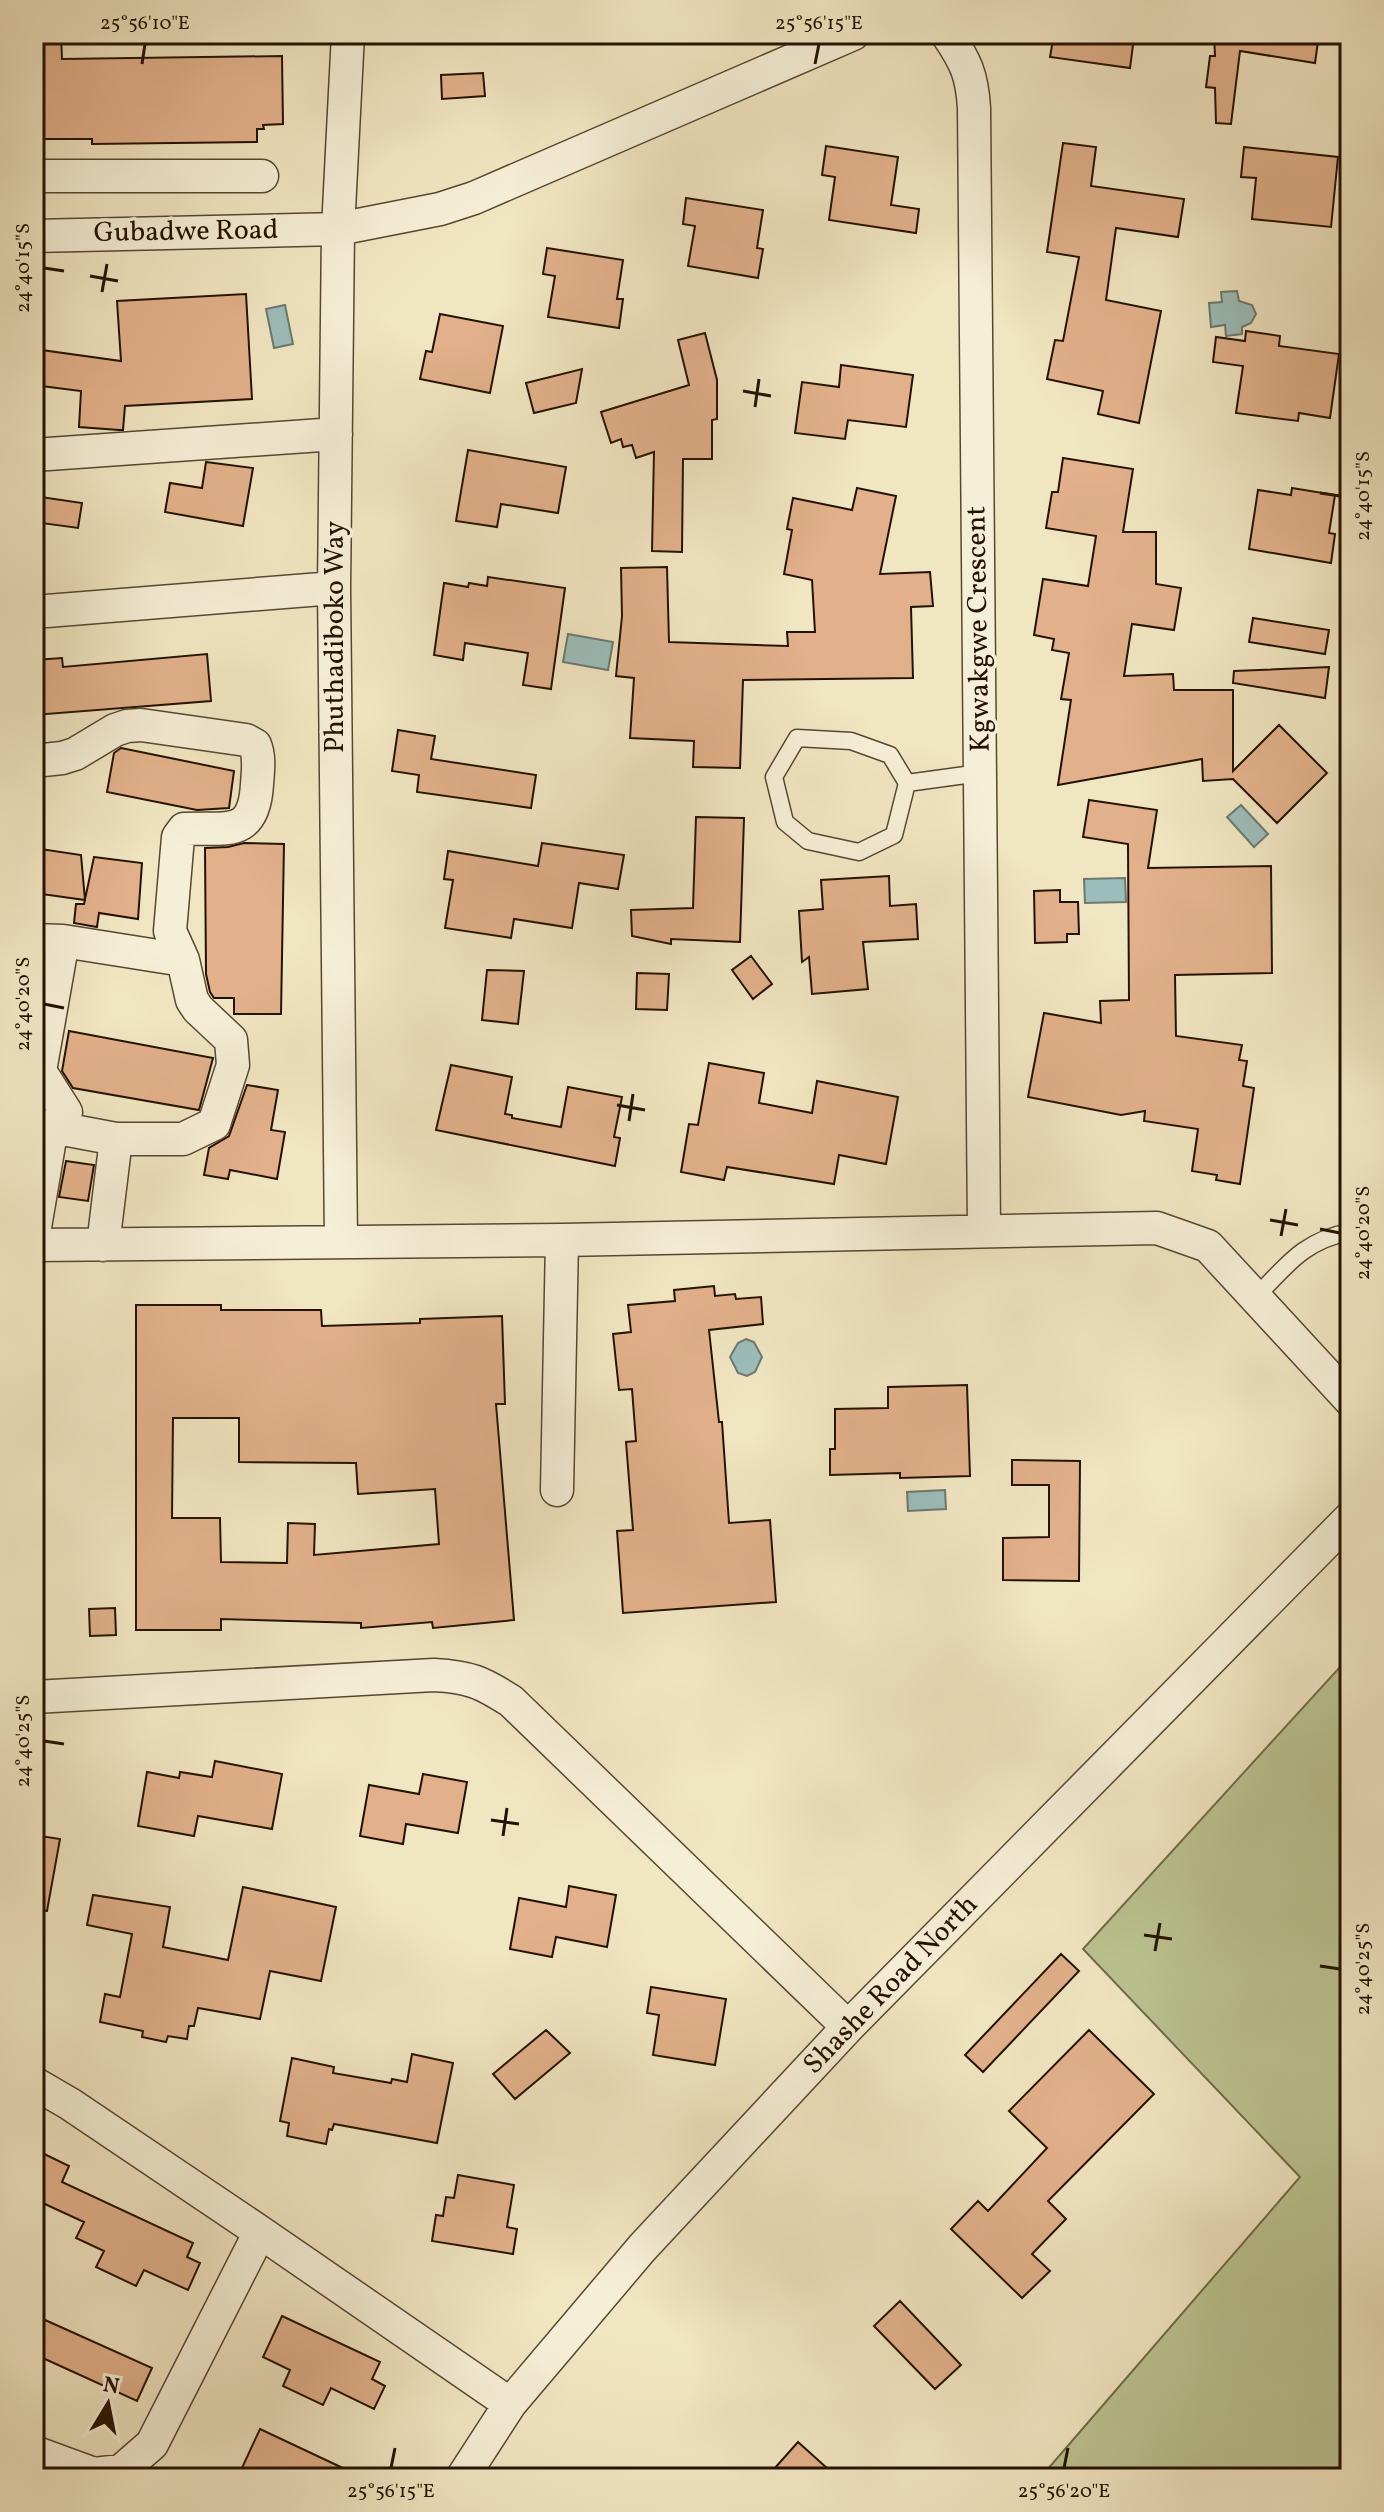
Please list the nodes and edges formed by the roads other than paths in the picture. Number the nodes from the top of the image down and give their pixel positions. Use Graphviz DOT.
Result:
graph roads {
  1 [pos="348,34"];
  2 [pos="853,34"];
  3 [pos="947,34"];
  4 [pos="34,176"];
  5 [pos="262,176"];
  6 [pos="338,229"];
  7 [pos="34,236"];
  8 [pos="336,434"];
  9 [pos="34,455"];
  10 [pos="334,588"];
  11 [pos="34,612"];
  12 [pos="34,761"];
  13 [pos="980,773"];
  14 [pos="907,783"];
  15 [pos="48,940"];
  16 [pos="183,960"];
  17 [pos="37,1071"];
  18 [pos="52,1127"];
  19 [pos="116,1139"];
  20 [pos="984,1231"];
  21 [pos="1350,1232"];
  22 [pos="34,1233"];
  23 [pos="562,1240"];
  24 [pos="341,1241"];
  25 [pos="34,1245"];
  26 [pos="103,1245"];
  27 [pos="1255,1298"];
  28 [pos="1350,1400"];
  29 [pos="557,1490"];
  30 [pos="1350,1518"];
  31 [pos="34,1697"];
  32 [pos="848,2027"];
  33 [pos="34,2083"];
  34 [pos="260,2232"];
  35 [pos="510,2404"];
  36 [pos="34,2452"];
  37 [pos="462,2478"];
  1 -- 6 [label="street, Phuthadiboko Way"];
  2 -- 6 [label="street"];
  3 -- 13 [label="street, Kgwakgwe Crescent"];
  4 -- 5 [label="street"];
  6 -- 7 [label="street, Gubadwe Road"];
  6 -- 8 [label="street, Phuthadiboko Way"];
  8 -- 9 [label="street"];
  8 -- 10 [label="street, Phuthadiboko Way"];
  10 -- 11 [label="street"];
  10 -- 24 [label="street, Phuthadiboko Way"];
  12 -- 16 [label="street"];
  13 -- 14 [label="lane"];
  13 -- 20 [label="street, Kgwakgwe Crescent"];
  14 -- 14 [label="lane"];
  15 -- 16 [label="street"];
  15 -- 17 [label="street"];
  16 -- 19 [label="street"];
  17 -- 18 [label="street"];
  18 -- 19 [label="street"];
  18 -- 22 [label="street"];
  19 -- 26 [label="street"];
  20 -- 23 [label="street"];
  20 -- 27 [label="street"];
  21 -- 27 [label="lane"];
  23 -- 24 [label="street"];
  23 -- 29 [label="street"];
  24 -- 26 [label="street"];
  25 -- 26 [label="street"];
  27 -- 28 [label="street"];
  30 -- 32 [label="street, Shashe Road North"];
  31 -- 32 [label="street"];
  32 -- 35 [label="street, Shashe Road North"];
  33 -- 34 [label="street"];
  34 -- 35 [label="street"];
  34 -- 36 [label="street"];
  35 -- 37 [label="street, Shashe Road North"];
}
